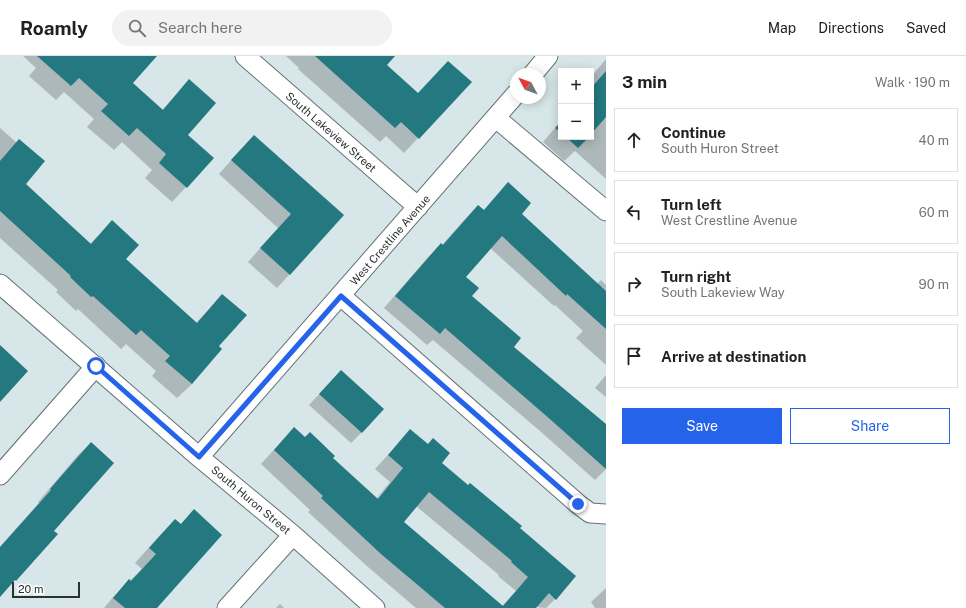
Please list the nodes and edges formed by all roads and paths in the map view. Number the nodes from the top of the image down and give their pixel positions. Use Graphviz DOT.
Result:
graph roads {
  1 [pos="244,56"];
  2 [pos="548,56"];
  3 [pos="538,68"];
  4 [pos="510,101"];
  5 [pos="496,118"];
  6 [pos="418,207"];
  7 [pos="606,211"];
  8 [pos="0,284"];
  9 [pos="341,296"];
  10 [pos="96,366"];
  11 [pos="199,457"];
  12 [pos="0,475"];
  13 [pos="606,514"];
  14 [pos="293,535"];
  15 [pos="227,608"];
  16 [pos="375,608"];
  1 -- 6 [label="street, South Lakeview Street"];
  2 -- 3 [label="street"];
  4 -- 5 [label="street, West Crestline Avenue"];
  5 -- 6 [label="street, West Crestline Avenue"];
  5 -- 7 [label="street"];
  6 -- 9 [label="street, West Crestline Avenue"];
  8 -- 10 [label="street, South Huron Street"];
  9 -- 11 [label="street, West Crestline Avenue"];
  9 -- 13 [label="street"];
  10 -- 11 [label="street, South Huron Street"];
  10 -- 12 [label="street"];
  11 -- 14 [label="street, South Huron Street"];
  14 -- 15 [label="street"];
  14 -- 16 [label="street, South Huron Street"];
}
